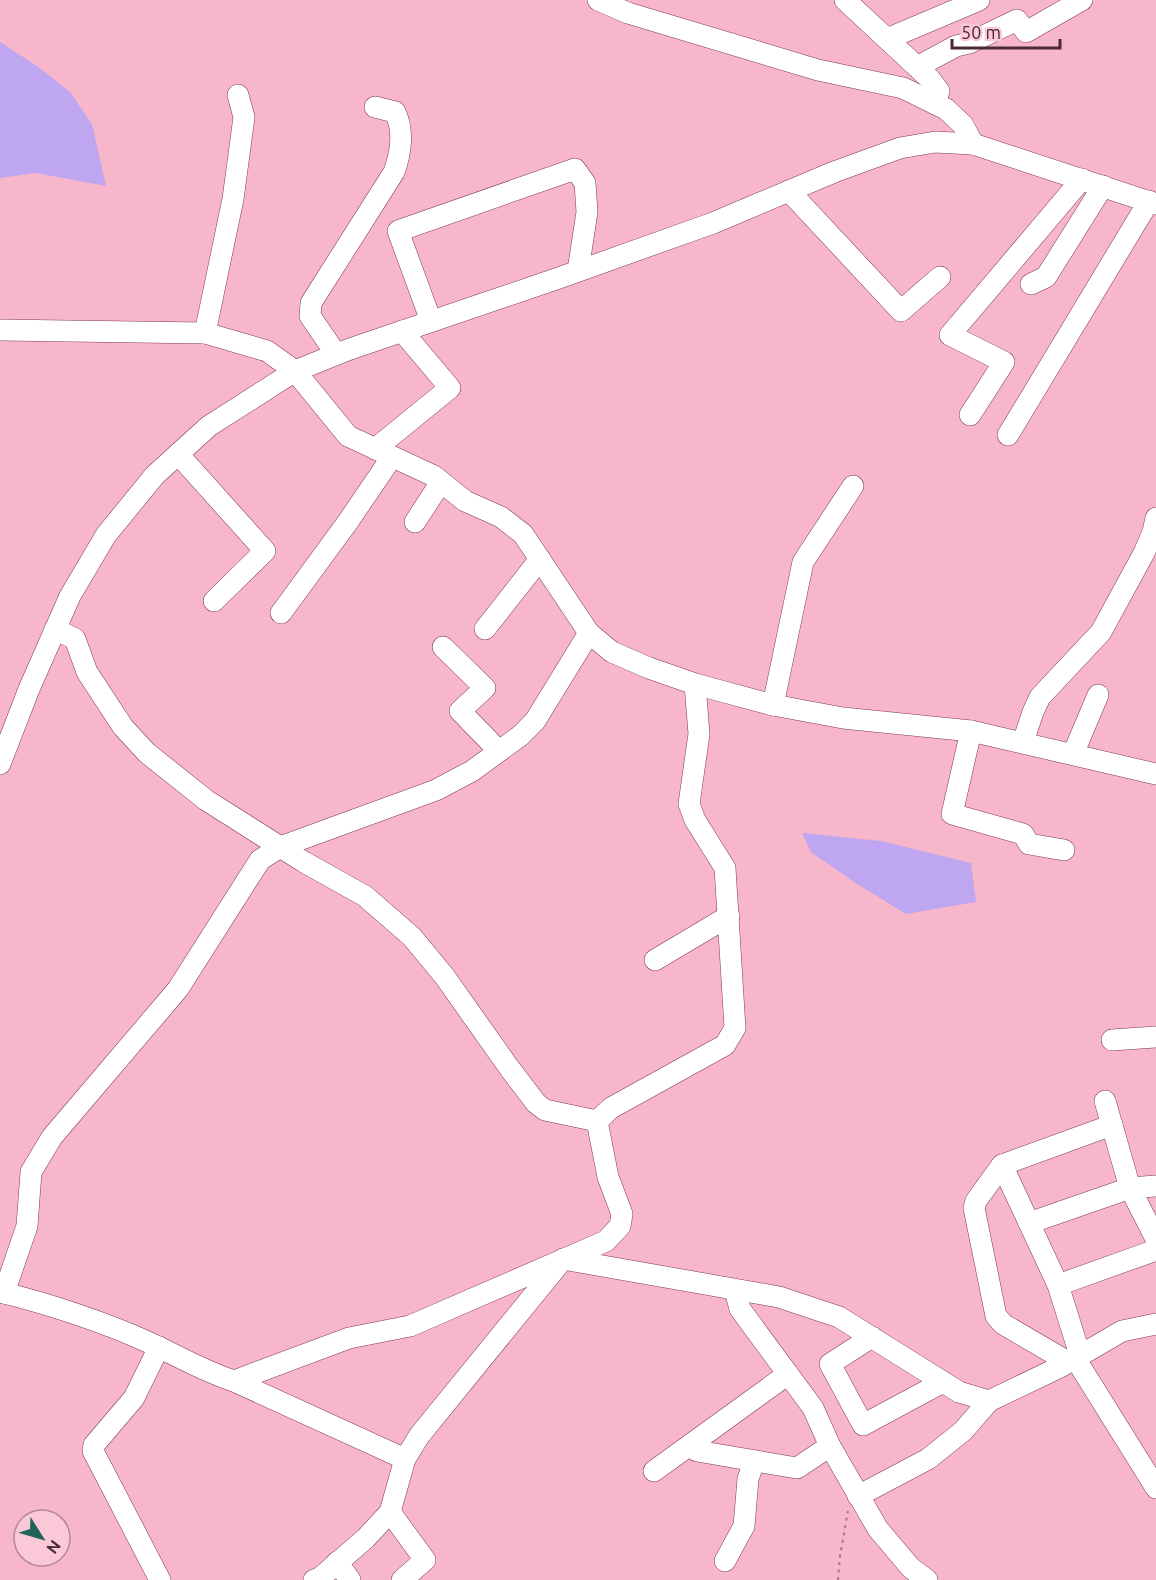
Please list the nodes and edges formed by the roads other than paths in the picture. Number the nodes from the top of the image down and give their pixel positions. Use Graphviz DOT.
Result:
graph roads {
  1 [pos="598,0"];
  2 [pos="844,0"];
  3 [pos="979,0"];
  4 [pos="1082,0"];
  5 [pos="888,39"];
  6 [pos="917,67"];
  7 [pos="238,95"];
  8 [pos="935,104"];
  9 [pos="375,107"];
  10 [pos="973,144"];
  11 [pos="1082,179"];
  12 [pos="1103,186"];
  13 [pos="789,191"];
  14 [pos="1153,202"];
  15 [pos="578,271"];
  16 [pos="940,277"];
  17 [pos="1031,284"];
  18 [pos="431,321"];
  19 [pos="0,330"];
  20 [pos="402,331"];
  21 [pos="205,333"];
  22 [pos="336,354"];
  23 [pos="295,371"];
  24 [pos="970,415"];
  25 [pos="1008,435"];
  26 [pos="383,453"];
  27 [pos="178,454"];
  28 [pos="441,482"];
  29 [pos="853,486"];
  30 [pos="1156,518"];
  31 [pos="415,522"];
  32 [pos="540,559"];
  33 [pos="214,601"];
  34 [pos="281,612"];
  35 [pos="55,629"];
  36 [pos="485,629"];
  37 [pos="588,633"];
  38 [pos="443,646"];
  39 [pos="695,684"];
  40 [pos="1098,695"];
  41 [pos="773,705"];
  42 [pos="971,731"];
  43 [pos="1023,742"];
  44 [pos="499,751"];
  45 [pos="1074,754"];
  46 [pos="0,764"];
  47 [pos="1156,774"];
  48 [pos="280,847"];
  49 [pos="1064,850"];
  50 [pos="729,916"];
  51 [pos="655,960"];
  52 [pos="1156,1037"];
  53 [pos="1112,1040"];
  54 [pos="1105,1101"];
  55 [pos="597,1121"];
  56 [pos="1112,1125"];
  57 [pos="1002,1165"];
  58 [pos="1156,1186"];
  59 [pos="1130,1188"];
  60 [pos="1029,1222"];
  61 [pos="1156,1239"];
  62 [pos="1156,1250"];
  63 [pos="563,1260"];
  64 [pos="1058,1285"];
  65 [pos="735,1290"];
  66 [pos="2,1293"];
  67 [pos="1156,1324"];
  68 [pos="872,1337"];
  69 [pos="159,1347"];
  70 [pos="1074,1359"];
  71 [pos="788,1374"];
  72 [pos="234,1381"];
  73 [pos="943,1382"];
  74 [pos="989,1401"];
  75 [pos="691,1444"];
  76 [pos="830,1446"];
  77 [pos="405,1459"];
  78 [pos="754,1461"];
  79 [pos="654,1471"];
  80 [pos="1156,1488"];
  81 [pos="858,1496"];
  82 [pos="390,1512"];
  83 [pos="725,1561"];
  84 [pos="337,1562"];
  85 [pos="160,1580"];
  86 [pos="314,1580"];
  87 [pos="350,1580"];
  88 [pos="402,1580"];
  89 [pos="927,1580"];
  1 -- 8 [label="street"];
  2 -- 5 [label="street"];
  3 -- 5 [label="street"];
  4 -- 6 [label="street"];
  5 -- 6 [label="street"];
  6 -- 8 [label="street"];
  7 -- 21 [label="street"];
  8 -- 10 [label="street"];
  9 -- 22 [label="street"];
  10 -- 11 [label="street"];
  10 -- 13 [label="street"];
  11 -- 12 [label="street"];
  11 -- 24 [label="street"];
  12 -- 14 [label="street"];
  12 -- 17 [label="street"];
  13 -- 15 [label="street"];
  13 -- 16 [label="street"];
  14 -- 25 [label="street"];
  15 -- 18 [label="street"];
  15 -- 18 [label="street"];
  18 -- 20 [label="street"];
  19 -- 21 [label="street"];
  20 -- 22 [label="street"];
  20 -- 26 [label="street"];
  21 -- 23 [label="street"];
  22 -- 23 [label="street"];
  23 -- 26 [label="street"];
  23 -- 27 [label="street"];
  26 -- 28 [label="street"];
  26 -- 34 [label="street"];
  27 -- 33 [label="street"];
  27 -- 35 [label="street"];
  28 -- 31 [label="street"];
  28 -- 32 [label="street"];
  29 -- 41 [label="street"];
  30 -- 43 [label="street"];
  32 -- 36 [label="street"];
  32 -- 37 [label="street"];
  35 -- 46 [label="street"];
  35 -- 48 [label="street"];
  37 -- 39 [label="street"];
  37 -- 44 [label="street"];
  38 -- 44 [label="street"];
  39 -- 41 [label="street"];
  39 -- 50 [label="street"];
  40 -- 45 [label="street"];
  41 -- 42 [label="street"];
  42 -- 43 [label="street"];
  42 -- 49 [label="street"];
  43 -- 45 [label="street"];
  44 -- 48 [label="street"];
  45 -- 47 [label="street"];
  48 -- 55 [label="street"];
  48 -- 66 [label="street"];
  50 -- 51 [label="street"];
  50 -- 55 [label="street"];
  52 -- 53 [label="street"];
  54 -- 56 [label="street"];
  55 -- 63 [label="street"];
  56 -- 57 [label="street"];
  56 -- 59 [label="street"];
  57 -- 60 [label="street"];
  57 -- 70 [label="street"];
  58 -- 59 [label="street"];
  59 -- 60 [label="street"];
  59 -- 61 [label="street"];
  60 -- 64 [label="street"];
  62 -- 64 [label="street"];
  63 -- 65 [label="street"];
  63 -- 72 [label="street"];
  63 -- 77 [label="street"];
  64 -- 70 [label="street"];
  65 -- 68 [label="street"];
  65 -- 71 [label="street"];
  66 -- 69 [label="street"];
  67 -- 70 [label="street"];
  68 -- 73 [label="street"];
  68 -- 73 [label="street"];
  69 -- 72 [label="street"];
  69 -- 85 [label="street"];
  70 -- 74 [label="street"];
  70 -- 80 [label="street"];
  71 -- 75 [label="street"];
  71 -- 76 [label="street"];
  72 -- 77 [label="street"];
  73 -- 74 [label="street"];
  74 -- 81 [label="street"];
  75 -- 78 [label="street"];
  75 -- 79 [label="street"];
  76 -- 78 [label="street"];
  76 -- 81 [label="street"];
  77 -- 82 [label="street"];
  78 -- 83 [label="street"];
  81 -- 89 [label="street"];
  82 -- 84 [label="street"];
  82 -- 88 [label="street"];
  84 -- 86 [label="street"];
  84 -- 87 [label="street"];
}
